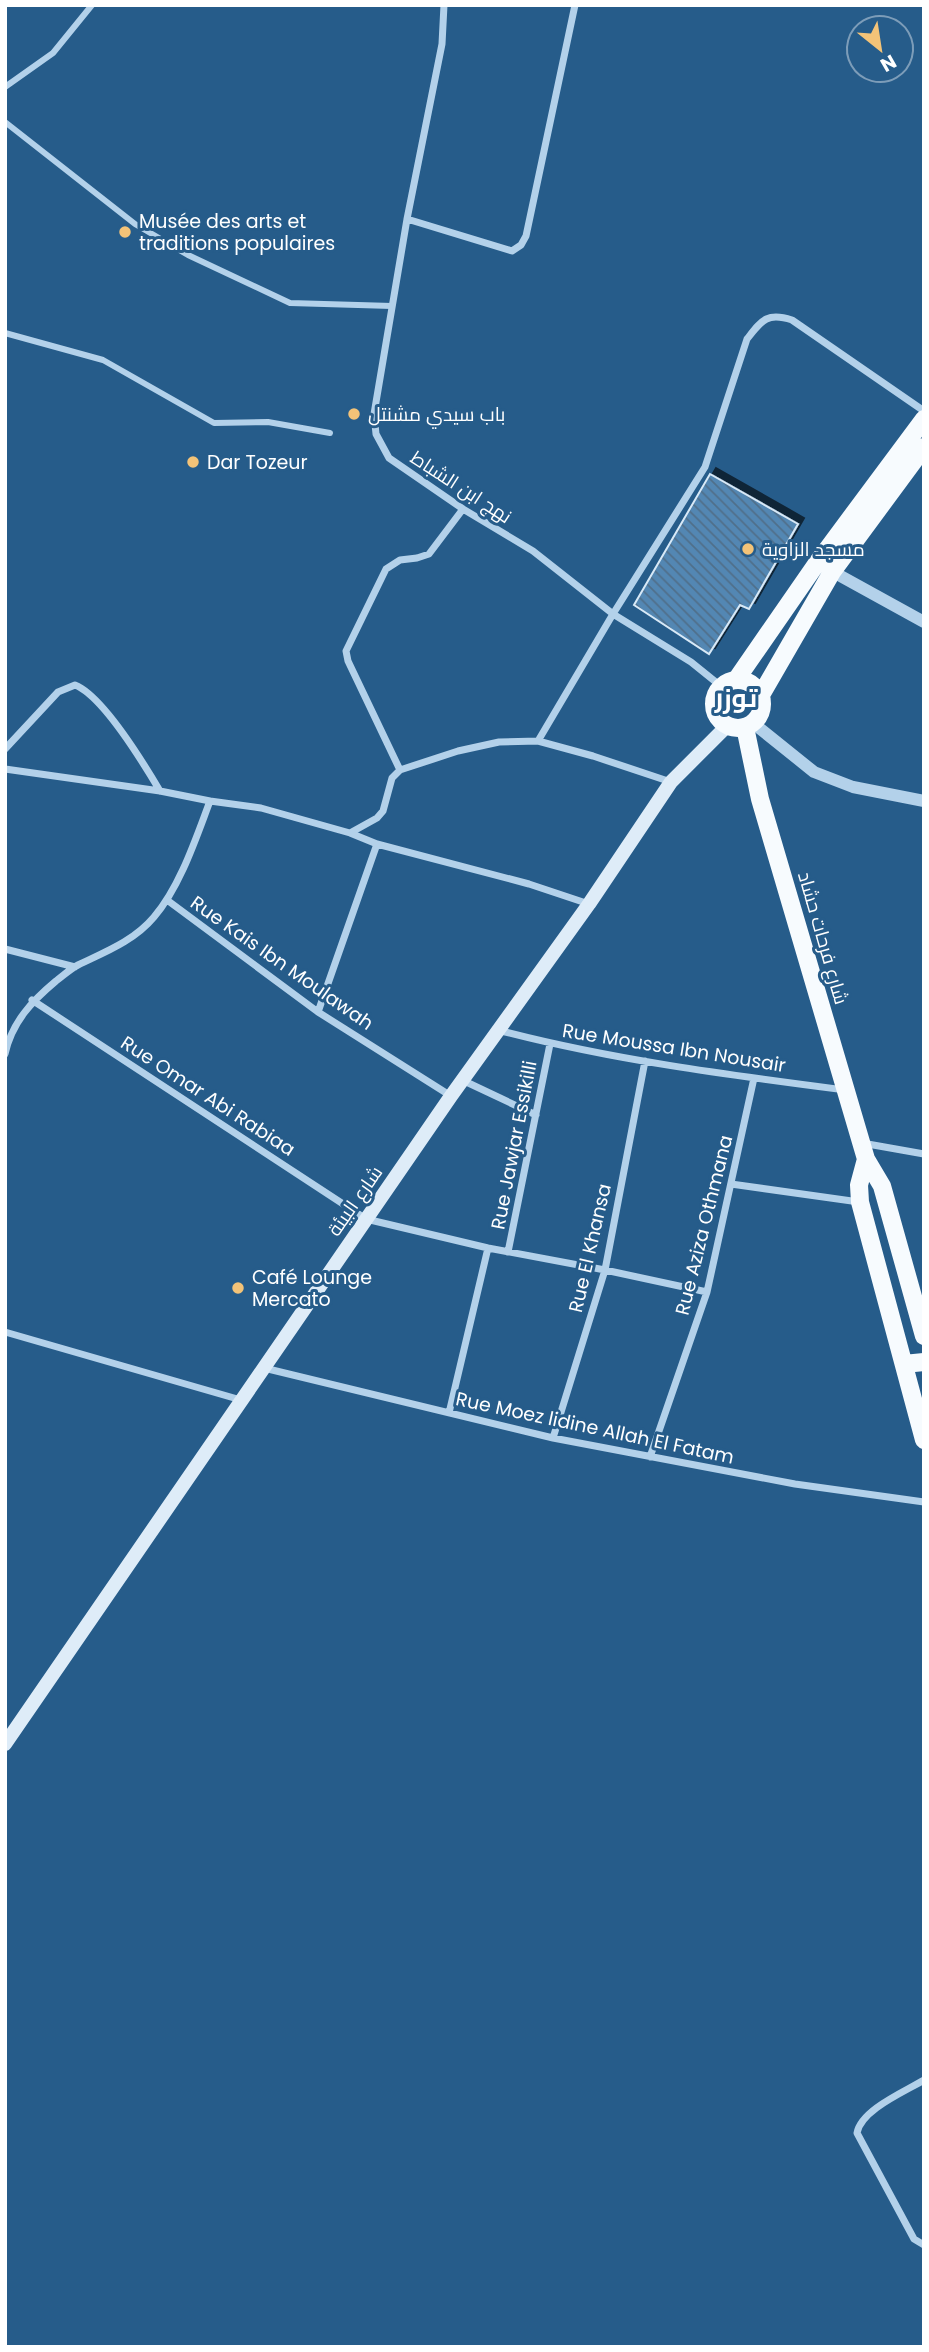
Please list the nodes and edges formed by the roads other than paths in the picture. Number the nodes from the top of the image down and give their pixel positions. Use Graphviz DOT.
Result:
graph roads {
  1 [pos="92,5"];
  2 [pos="444,5"];
  3 [pos="575,5"];
  4 [pos="5,87"];
  5 [pos="5,122"];
  6 [pos="407,219"];
  7 [pos="392,306"];
  8 [pos="5,334"];
  9 [pos="924,411"];
  10 [pos="924,419"];
  11 [pos="330,433"];
  12 [pos="924,447"];
  13 [pos="463,509"];
  14 [pos="825,568"];
  15 [pos="613,614"];
  16 [pos="924,622"];
  17 [pos="729,683"];
  18 [pos="761,695"];
  19 [pos="749,725"];
  20 [pos="727,726"];
  21 [pos="538,741"];
  22 [pos="5,749"];
  23 [pos="5,769"];
  24 [pos="400,771"];
  25 [pos="671,782"];
  26 [pos="160,791"];
  27 [pos="210,801"];
  28 [pos="924,801"];
  29 [pos="350,833"];
  30 [pos="377,844"];
  31 [pos="167,900"];
  32 [pos="589,904"];
  33 [pos="5,948"];
  34 [pos="75,967"];
  35 [pos="32,1000"];
  36 [pos="318,1012"];
  37 [pos="498,1030"];
  38 [pos="550,1044"];
  39 [pos="5,1051"];
  40 [pos="645,1061"];
  41 [pos="754,1078"];
  42 [pos="462,1080"];
  43 [pos="846,1090"];
  44 [pos="451,1096"];
  45 [pos="536,1115"];
  46 [pos="864,1151"];
  47 [pos="924,1154"];
  48 [pos="731,1184"];
  49 [pos="860,1202"];
  50 [pos="366,1219"];
  51 [pos="488,1248"];
  52 [pos="508,1252"];
  53 [pos="605,1270"];
  54 [pos="707,1292"];
  55 [pos="5,1332"];
  56 [pos="924,1336"];
  57 [pos="924,1362"];
  58 [pos="904,1364"];
  59 [pos="264,1368"];
  60 [pos="242,1400"];
  61 [pos="449,1413"];
  62 [pos="553,1438"];
  63 [pos="924,1440"];
  64 [pos="650,1457"];
  65 [pos="924,1502"];
  66 [pos="5,1744"];
  67 [pos="924,2080"];
  68 [pos="924,2245"];
  1 -- 4 [label="street"];
  2 -- 6 [label="street, نهج ابن الشباط"];
  3 -- 6 [label="street"];
  5 -- 7 [label="street"];
  6 -- 7 [label="street, نهج ابن الشباط"];
  7 -- 13 [label="street, نهج ابن الشباط"];
  8 -- 11 [label="street"];
  9 -- 15 [label="street"];
  10 -- 14 [label="main road"];
  12 -- 14 [label="main road"];
  13 -- 15 [label="street, نهج ابن الشباط"];
  13 -- 24 [label="street"];
  14 -- 16 [label="street"];
  14 -- 17 [label="main road"];
  14 -- 18 [label="main road"];
  15 -- 17 [label="street, نهج ابن الشباط"];
  15 -- 21 [label="street"];
  17 -- 18 [label="main road"];
  17 -- 20 [label="main road"];
  18 -- 19 [label="main road"];
  19 -- 20 [label="main road"];
  19 -- 28 [label="street"];
  19 -- 43 [label="main road, شارع فرحات حشاد"];
  20 -- 25 [label="main road, شارع البيئة"];
  21 -- 24 [label="street"];
  21 -- 25 [label="street"];
  22 -- 26 [label="street"];
  23 -- 26 [label="street"];
  24 -- 29 [label="street"];
  25 -- 32 [label="main road, شارع البيئة"];
  26 -- 27 [label="street"];
  27 -- 29 [label="street"];
  27 -- 31 [label="street"];
  29 -- 30 [label="street"];
  30 -- 32 [label="street"];
  30 -- 36 [label="street"];
  31 -- 34 [label="street"];
  31 -- 36 [label="street, Rue Kais Ibn Moulawah"];
  32 -- 37 [label="main road, شارع البيئة"];
  33 -- 34 [label="street"];
  34 -- 35 [label="street"];
  35 -- 39 [label="street"];
  35 -- 50 [label="street, Rue Omar Abi Rabiaa"];
  36 -- 44 [label="street, Rue Kais Ibn Moulawah"];
  37 -- 38 [label="street, Rue Moussa Ibn Nousair"];
  37 -- 42 [label="main road, شارع البيئة"];
  38 -- 40 [label="street, Rue Moussa Ibn Nousair"];
  38 -- 45 [label="street, Rue Jawjar Essikilli"];
  40 -- 41 [label="street, Rue Moussa Ibn Nousair"];
  40 -- 53 [label="street, Rue El Khansa"];
  41 -- 43 [label="street, Rue Moussa Ibn Nousair"];
  41 -- 48 [label="street, Rue Aziza Othmana"];
  42 -- 44 [label="main road, شارع البيئة"];
  42 -- 45 [label="street"];
  43 -- 46 [label="main road, شارع فرحات حشاد"];
  44 -- 50 [label="main road, شارع البيئة"];
  45 -- 52 [label="street, Rue Jawjar Essikilli"];
  46 -- 47 [label="street"];
  46 -- 49 [label="main road, شارع فرحات حشاد"];
  46 -- 56 [label="main road, شارع فرحات حشاد"];
  48 -- 49 [label="street"];
  48 -- 54 [label="street, Rue Aziza Othmana"];
  49 -- 58 [label="main road, شارع فرحات حشاد"];
  50 -- 51 [label="street, Rue Omar Abi Rabiaa"];
  50 -- 59 [label="main road, شارع البيئة"];
  51 -- 52 [label="street, Rue Omar Abi Rabiaa"];
  51 -- 61 [label="street, Rue Jawjar Essikilli"];
  52 -- 53 [label="street, Rue Omar Abi Rabiaa"];
  53 -- 54 [label="street, Rue Omar Abi Rabiaa"];
  53 -- 62 [label="street, Rue El Khansa"];
  54 -- 64 [label="street, Rue Aziza Othmana"];
  55 -- 60 [label="street"];
  57 -- 58 [label="main road"];
  58 -- 63 [label="main road, شارع فرحات حشاد"];
  59 -- 60 [label="main road, شارع البيئة"];
  59 -- 61 [label="street, Rue Moez lidine Allah El Fatam"];
  60 -- 66 [label="main road, شارع البيئة"];
  61 -- 62 [label="street, Rue Moez lidine Allah El Fatam"];
  62 -- 64 [label="street, Rue Moez lidine Allah El Fatam"];
  64 -- 65 [label="street, Rue Moez lidine Allah El Fatam"];
  67 -- 68 [label="street"];
}
